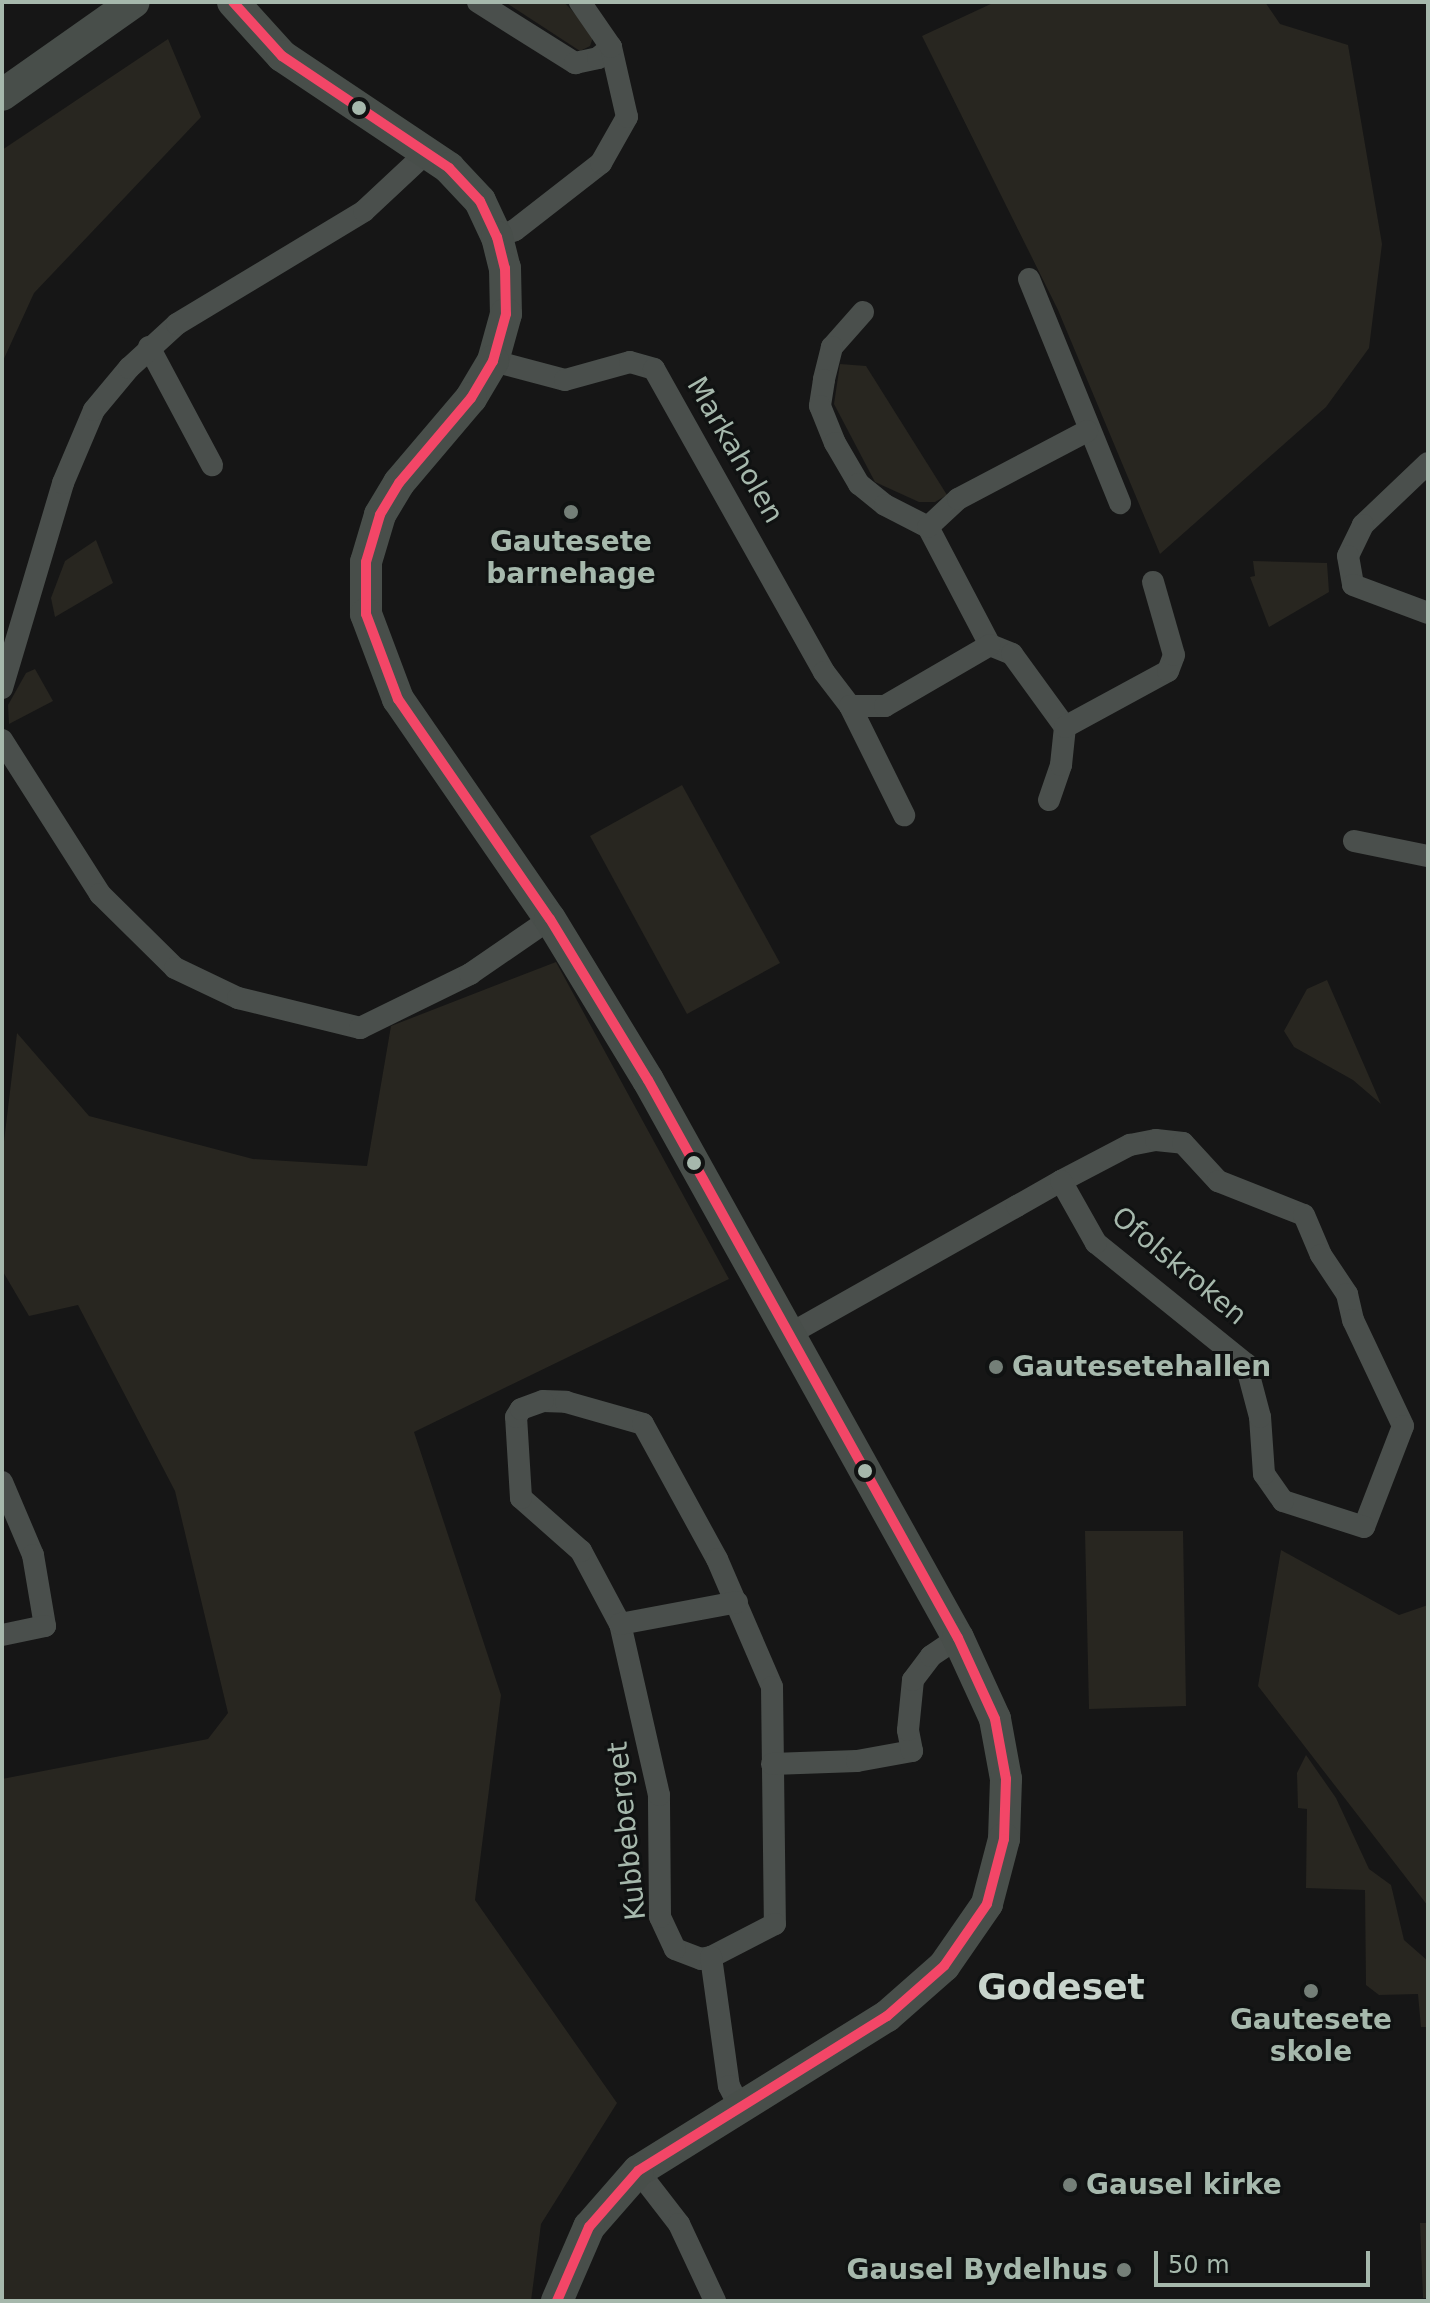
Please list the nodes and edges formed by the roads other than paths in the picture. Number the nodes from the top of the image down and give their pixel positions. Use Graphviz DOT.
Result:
graph roads {
  1 [pos="134,2"];
  2 [pos="233,2"];
  3 [pos="478,2"];
  4 [pos="580,2"];
  5 [pos="611,47"];
  6 [pos="2,95"];
  7 [pos="426,153"];
  8 [pos="497,237"];
  9 [pos="1029,279"];
  10 [pos="863,312"];
  11 [pos="149,347"];
  12 [pos="493,361"];
  13 [pos="1087,431"];
  14 [pos="1428,463"];
  15 [pos="212,465"];
  16 [pos="1120,503"];
  17 [pos="928,527"];
  18 [pos="1153,582"];
  19 [pos="1428,613"];
  20 [pos="990,645"];
  21 [pos="2,688"];
  22 [pos="850,706"];
  23 [pos="1065,727"];
  24 [pos="2,740"];
  25 [pos="1049,800"];
  26 [pos="904,815"];
  27 [pos="1354,841"];
  28 [pos="1428,856"];
  29 [pos="550,919"];
  30 [pos="1061,1181"];
  31 [pos="788,1335"];
  32 [pos="2,1482"];
  33 [pos="737,1602"];
  34 [pos="620,1624"];
  35 [pos="2,1635"];
  36 [pos="958,1638"];
  37 [pos="772,1764"];
  38 [pos="711,1957"];
  39 [pos="738,2104"];
  40 [pos="638,2171"];
  41 [pos="557,2301"];
  42 [pos="715,2301"];
  1 -- 6 [label="street"];
  2 -- 7 [label="street"];
  3 -- 5 [label="street"];
  4 -- 5 [label="street"];
  5 -- 8 [label="street"];
  7 -- 8 [label="street"];
  7 -- 11 [label="street"];
  8 -- 12 [label="street"];
  9 -- 13 [label="street"];
  10 -- 17 [label="street"];
  11 -- 15 [label="street"];
  11 -- 21 [label="street"];
  12 -- 22 [label="street, Markaholen"];
  12 -- 29 [label="street"];
  13 -- 16 [label="street"];
  13 -- 17 [label="street"];
  14 -- 19 [label="street"];
  17 -- 20 [label="street"];
  18 -- 23 [label="street"];
  20 -- 22 [label="street"];
  20 -- 23 [label="street"];
  22 -- 26 [label="street, Markaholen"];
  23 -- 25 [label="street"];
  24 -- 29 [label="street"];
  27 -- 28 [label="street"];
  29 -- 31 [label="street"];
  30 -- 30 [label="street, Ofolskroken"];
  30 -- 31 [label="street, Ofolskroken"];
  31 -- 36 [label="street"];
  32 -- 35 [label="street"];
  33 -- 34 [label="street"];
  33 -- 34 [label="street, Kubbeberget"];
  33 -- 37 [label="street, Kubbeberget"];
  34 -- 38 [label="street, Kubbeberget"];
  36 -- 37 [label="street"];
  36 -- 39 [label="street"];
  37 -- 38 [label="street, Kubbeberget"];
  38 -- 39 [label="street"];
  39 -- 40 [label="street"];
  40 -- 41 [label="street"];
  40 -- 42 [label="street"];
}
